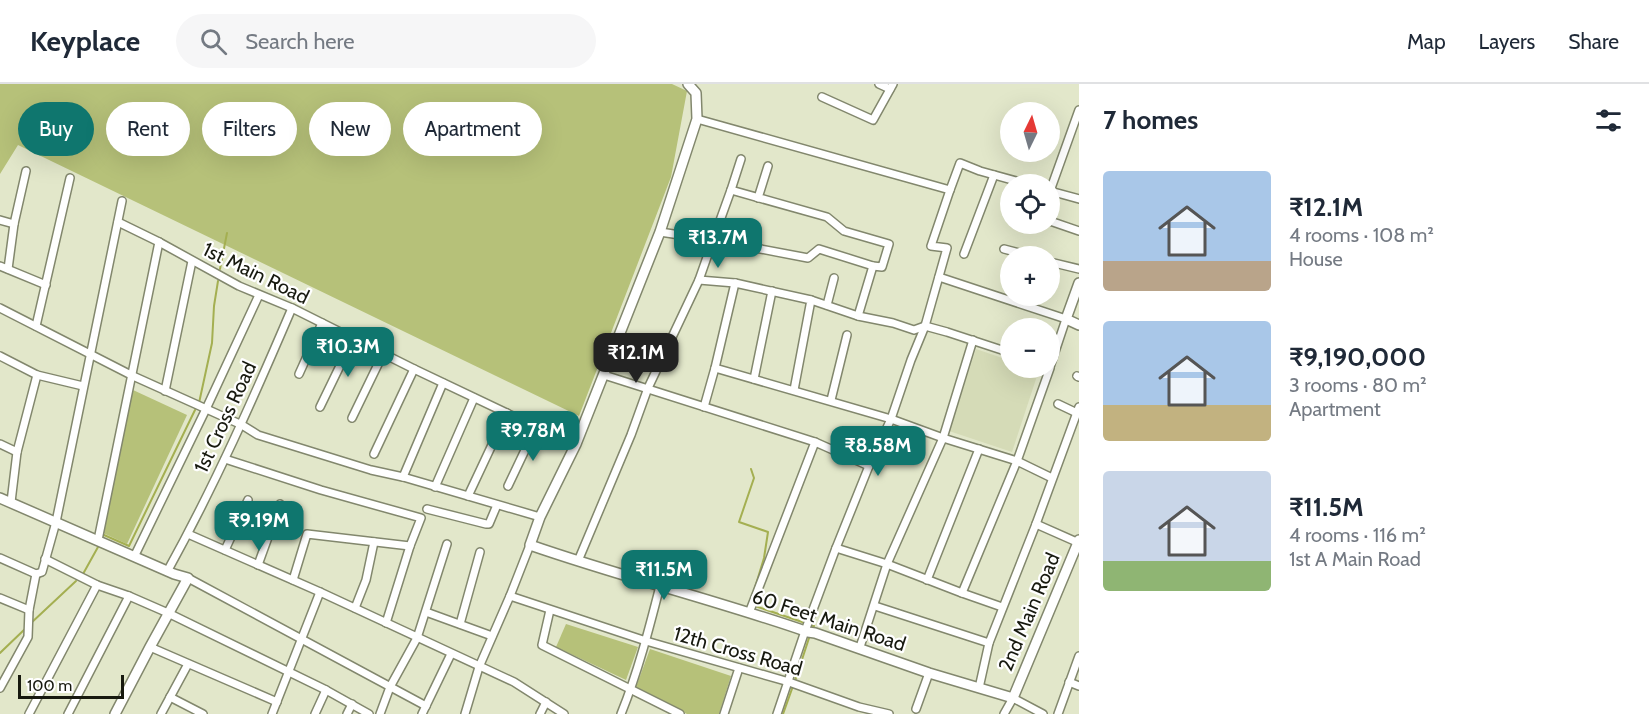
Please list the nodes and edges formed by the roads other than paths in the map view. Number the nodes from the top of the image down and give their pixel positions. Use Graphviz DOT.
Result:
graph roads {
  1 [pos="688,84"];
  2 [pos="879,84"];
  3 [pos="892,87"];
  4 [pos="822,97"];
  5 [pos="1079,110"];
  6 [pos="697,119"];
  7 [pos="741,159"];
  8 [pos="768,166"];
  9 [pos="26,171"];
  10 [pos="1056,174"];
  11 [pos="994,175"];
  12 [pos="1000,177"];
  13 [pos="70,178"];
  14 [pos="731,190"];
  15 [pos="950,190"];
  16 [pos="1060,194"];
  17 [pos="758,198"];
  18 [pos="1079,199"];
  19 [pos="122,201"];
  20 [pos="0,220"];
  21 [pos="118,222"];
  22 [pos="14,224"];
  23 [pos="1060,224"];
  24 [pos="1079,231"];
  25 [pos="660,232"];
  26 [pos="713,240"];
  27 [pos="159,242"];
  28 [pos="964,254"];
  29 [pos="192,261"];
  30 [pos="1060,264"];
  31 [pos="0,266"];
  32 [pos="873,266"];
  33 [pos="8,269"];
  34 [pos="1079,269"];
  35 [pos="939,277"];
  36 [pos="834,278"];
  37 [pos="699,279"];
  38 [pos="735,283"];
  39 [pos="1079,283"];
  40 [pos="46,285"];
  41 [pos="772,291"];
  42 [pos="259,294"];
  43 [pos="811,300"];
  44 [pos="827,305"];
  45 [pos="0,308"];
  46 [pos="292,308"];
  47 [pos="858,316"];
  48 [pos="1066,319"];
  49 [pos="322,323"];
  50 [pos="1079,325"];
  51 [pos="36,326"];
  52 [pos="925,326"];
  53 [pos="847,335"];
  54 [pos="1060,337"];
  55 [pos="353,339"];
  56 [pos="973,340"];
  57 [pos="1000,349"];
  58 [pos="383,354"];
  59 [pos="92,355"];
  60 [pos="0,356"];
  61 [pos="715,368"];
  62 [pos="414,369"];
  63 [pos="299,374"];
  64 [pos="37,375"];
  65 [pos="604,375"];
  66 [pos="133,376"];
  67 [pos="1046,378"];
  68 [pos="754,379"];
  69 [pos="443,383"];
  70 [pos="83,386"];
  71 [pos="648,388"];
  72 [pos="794,390"];
  73 [pos="165,391"];
  74 [pos="474,398"];
  75 [pos="831,400"];
  76 [pos="1058,404"];
  77 [pos="320,406"];
  78 [pos="704,406"];
  79 [pos="206,409"];
  80 [pos="1078,410"];
  81 [pos="507,413"];
  82 [pos="352,418"];
  83 [pos="891,419"];
  84 [pos="242,424"];
  85 [pos="536,427"];
  86 [pos="943,438"];
  87 [pos="815,442"];
  88 [pos="0,444"];
  89 [pos="576,444"];
  90 [pos="979,449"];
  91 [pos="17,452"];
  92 [pos="374,454"];
  93 [pos="225,459"];
  94 [pos="1017,461"];
  95 [pos="869,466"];
  96 [pos="403,477"];
  97 [pos="1052,478"];
  98 [pos="508,486"];
  99 [pos="435,487"];
  100 [pos="468,496"];
  101 [pos="0,498"];
  102 [pos="248,500"];
  103 [pos="10,502"];
  104 [pos="280,504"];
  105 [pos="497,506"];
  106 [pos="427,509"];
  107 [pos="540,517"];
  108 [pos="56,522"];
  109 [pos="1036,524"];
  110 [pos="188,534"];
  111 [pos="98,540"];
  112 [pos="374,542"];
  113 [pos="1079,542"];
  114 [pos="447,544"];
  115 [pos="530,545"];
  116 [pos="410,546"];
  117 [pos="836,548"];
  118 [pos="225,550"];
  119 [pos="480,552"];
  120 [pos="135,555"];
  121 [pos="0,558"];
  122 [pos="45,559"];
  123 [pos="578,561"];
  124 [pos="887,564"];
  125 [pos="258,565"];
  126 [pos="168,570"];
  127 [pos="36,574"];
  128 [pos="188,578"];
  129 [pos="293,580"];
  130 [pos="927,580"];
  131 [pos="97,585"];
  132 [pos="660,586"];
  133 [pos="320,592"];
  134 [pos="962,593"];
  135 [pos="129,596"];
  136 [pos="510,596"];
  137 [pos="0,598"];
  138 [pos="874,606"];
  139 [pos="1002,607"];
  140 [pos="355,608"];
  141 [pos="751,608"];
  142 [pos="29,610"];
  143 [pos="550,610"];
  144 [pos="426,612"];
  145 [pos="168,613"];
  146 [pos="386,623"];
  147 [pos="460,624"];
  148 [pos="809,629"];
  149 [pos="492,636"];
  150 [pos="417,638"];
  151 [pos="303,639"];
  152 [pos="646,641"];
  153 [pos="989,643"];
  154 [pos="150,647"];
  155 [pos="861,648"];
  156 [pos="451,654"];
  157 [pos="1079,656"];
  158 [pos="188,664"];
  159 [pos="479,667"];
  160 [pos="739,668"];
  161 [pos="289,673"];
  162 [pos="929,673"];
  163 [pos="789,682"];
  164 [pos="1069,682"];
  165 [pos="1079,686"];
  166 [pos="390,687"];
  167 [pos="0,688"];
  168 [pos="631,688"];
  169 [pos="979,688"];
  170 [pos="326,690"];
  171 [pos="170,697"];
  172 [pos="1013,698"];
  173 [pos="277,702"];
  174 [pos="546,702"];
  175 [pos="352,704"];
  176 [pos="426,706"];
  177 [pos="916,709"];
  178 [pos="857,711"];
  179 [pos="193,712"];
  180 [pos="29,714"];
  181 [pos="68,714"];
  182 [pos="116,714"];
  183 [pos="161,714"];
  184 [pos="203,714"];
  185 [pos="272,714"];
  186 [pos="315,714"];
  187 [pos="347,714"];
  188 [pos="369,714"];
  189 [pos="380,714"];
  190 [pos="422,714"];
  191 [pos="465,714"];
  192 [pos="540,714"];
  193 [pos="564,714"];
  194 [pos="621,714"];
  195 [pos="680,714"];
  196 [pos="724,714"];
  197 [pos="777,714"];
  198 [pos="889,714"];
  199 [pos="1005,714"];
  200 [pos="1043,714"];
  201 [pos="1058,714"];
  1 -- 6 [label="street"];
  2 -- 3 [label="street"];
  3 -- 4 [label="street"];
  5 -- 10 [label="street"];
  6 -- 15 [label="street"];
  6 -- 25 [label="street"];
  7 -- 14 [label="street"];
  8 -- 17 [label="street"];
  9 -- 22 [label="street"];
  11 -- 12 [label="street"];
  11 -- 15 [label="street"];
  11 -- 28 [label="street"];
  13 -- 40 [label="street"];
  14 -- 17 [label="street"];
  14 -- 26 [label="street"];
  15 -- 35 [label="street"];
  16 -- 18 [label="street"];
  17 -- 32 [label="street"];
  19 -- 21 [label="street"];
  20 -- 22 [label="street"];
  21 -- 27 [label="street, 1st Main Road"];
  21 -- 59 [label="street"];
  22 -- 33 [label="street"];
  23 -- 24 [label="street"];
  25 -- 26 [label="street"];
  25 -- 65 [label="street"];
  26 -- 32 [label="street"];
  26 -- 37 [label="street"];
  27 -- 29 [label="street, 1st Main Road"];
  27 -- 66 [label="street"];
  29 -- 42 [label="street, 1st Main Road"];
  29 -- 73 [label="street"];
  30 -- 34 [label="street"];
  31 -- 33 [label="street"];
  32 -- 47 [label="street"];
  33 -- 40 [label="street"];
  35 -- 48 [label="street"];
  35 -- 52 [label="street"];
  36 -- 44 [label="street"];
  37 -- 38 [label="street"];
  37 -- 71 [label="street"];
  38 -- 41 [label="street"];
  38 -- 61 [label="street"];
  39 -- 48 [label="street"];
  40 -- 51 [label="street"];
  41 -- 43 [label="street"];
  41 -- 68 [label="street"];
  42 -- 46 [label="street, 1st Main Road"];
  42 -- 79 [label="street"];
  43 -- 44 [label="street"];
  43 -- 72 [label="street"];
  44 -- 47 [label="street"];
  45 -- 51 [label="street"];
  46 -- 49 [label="street, 1st Main Road"];
  46 -- 84 [label="street, 1st Cross Road"];
  47 -- 52 [label="street"];
  48 -- 50 [label="street"];
  48 -- 54 [label="street"];
  49 -- 55 [label="street, 1st Main Road"];
  49 -- 63 [label="street"];
  51 -- 59 [label="street"];
  52 -- 56 [label="street"];
  52 -- 83 [label="street"];
  53 -- 75 [label="street"];
  55 -- 58 [label="street, 1st Main Road"];
  55 -- 77 [label="street"];
  56 -- 57 [label="street"];
  56 -- 86 [label="street"];
  58 -- 62 [label="street, 1st Main Road"];
  58 -- 82 [label="street"];
  59 -- 66 [label="street"];
  59 -- 70 [label="street"];
  60 -- 64 [label="street"];
  61 -- 68 [label="street"];
  61 -- 78 [label="street"];
  62 -- 69 [label="street, 1st Main Road"];
  62 -- 92 [label="street"];
  64 -- 70 [label="street"];
  64 -- 91 [label="street"];
  65 -- 71 [label="street"];
  65 -- 89 [label="street"];
  66 -- 73 [label="street"];
  66 -- 111 [label="street"];
  67 -- 94 [label="street"];
  68 -- 72 [label="street"];
  69 -- 74 [label="street, 1st Main Road"];
  69 -- 96 [label="street"];
  70 -- 108 [label="street"];
  71 -- 78 [label="street"];
  71 -- 123 [label="street"];
  72 -- 75 [label="street"];
  73 -- 79 [label="street"];
  74 -- 81 [label="street, 1st Main Road"];
  74 -- 99 [label="street"];
  75 -- 83 [label="street"];
  76 -- 80 [label="street"];
  78 -- 87 [label="street"];
  79 -- 84 [label="street"];
  79 -- 120 [label="street"];
  80 -- 97 [label="street"];
  81 -- 85 [label="street, 1st Main Road"];
  81 -- 100 [label="street"];
  83 -- 86 [label="street"];
  83 -- 95 [label="street"];
  84 -- 93 [label="street, 1st Cross Road"];
  84 -- 96 [label="street"];
  85 -- 89 [label="street, 1st Main Road"];
  85 -- 98 [label="street"];
  86 -- 90 [label="street"];
  86 -- 124 [label="street"];
  87 -- 95 [label="street"];
  87 -- 141 [label="street"];
  88 -- 91 [label="street"];
  89 -- 107 [label="street"];
  90 -- 94 [label="street"];
  90 -- 130 [label="street"];
  91 -- 103 [label="street"];
  93 -- 110 [label="street, 1st Cross Road"];
  93 -- 116 [label="street"];
  94 -- 97 [label="street"];
  94 -- 134 [label="street"];
  95 -- 117 [label="street"];
  96 -- 99 [label="street"];
  97 -- 109 [label="street"];
  99 -- 100 [label="street"];
  100 -- 105 [label="street"];
  101 -- 103 [label="street"];
  102 -- 118 [label="street"];
  103 -- 108 [label="street"];
  104 -- 125 [label="street"];
  105 -- 106 [label="street"];
  105 -- 107 [label="street"];
  107 -- 115 [label="street"];
  108 -- 111 [label="street"];
  108 -- 122 [label="street"];
  109 -- 113 [label="street"];
  109 -- 139 [label="street"];
  110 -- 118 [label="street"];
  110 -- 126 [label="street, 1st Cross Road"];
  111 -- 120 [label="street"];
  112 -- 116 [label="street"];
  112 -- 129 [label="street"];
  112 -- 140 [label="street"];
  113 -- 172 [label="street, 2nd Main Road"];
  114 -- 144 [label="street"];
  115 -- 123 [label="street, 60 Feet Main Road"];
  115 -- 136 [label="street"];
  116 -- 146 [label="street"];
  117 -- 124 [label="street"];
  117 -- 148 [label="street"];
  118 -- 125 [label="street"];
  119 -- 147 [label="street"];
  120 -- 126 [label="street"];
  121 -- 127 [label="street"];
  122 -- 127 [label="street"];
  122 -- 131 [label="street"];
  123 -- 132 [label="street, 60 Feet Main Road"];
  124 -- 130 [label="street"];
  124 -- 138 [label="street"];
  125 -- 129 [label="street"];
  126 -- 128 [label="street"];
  127 -- 142 [label="street"];
  128 -- 145 [label="street"];
  128 -- 151 [label="street"];
  129 -- 133 [label="street"];
  130 -- 134 [label="street"];
  131 -- 135 [label="street"];
  131 -- 180 [label="street"];
  132 -- 141 [label="street, 60 Feet Main Road"];
  132 -- 152 [label="street"];
  133 -- 140 [label="street"];
  133 -- 151 [label="street"];
  134 -- 139 [label="street"];
  135 -- 145 [label="street"];
  135 -- 181 [label="street"];
  136 -- 143 [label="street, 12th Cross Road"];
  136 -- 149 [label="street"];
  137 -- 142 [label="street"];
  138 -- 153 [label="street"];
  138 -- 155 [label="street"];
  139 -- 153 [label="street"];
  140 -- 146 [label="street"];
  141 -- 148 [label="street, 60 Feet Main Road"];
  142 -- 167 [label="street"];
  143 -- 152 [label="street, 12th Cross Road"];
  143 -- 168 [label="street"];
  144 -- 147 [label="street"];
  144 -- 150 [label="street"];
  145 -- 154 [label="street"];
  145 -- 161 [label="street"];
  146 -- 150 [label="street"];
  147 -- 149 [label="street"];
  148 -- 155 [label="street, 60 Feet Main Road"];
  148 -- 163 [label="street"];
  149 -- 159 [label="street"];
  150 -- 156 [label="street"];
  150 -- 166 [label="street"];
  151 -- 161 [label="street"];
  151 -- 166 [label="street"];
  152 -- 160 [label="street, 12th Cross Road"];
  152 -- 168 [label="street"];
  153 -- 169 [label="street"];
  154 -- 158 [label="street"];
  154 -- 182 [label="street"];
  155 -- 162 [label="street, 60 Feet Main Road"];
  156 -- 159 [label="street"];
  156 -- 176 [label="street"];
  157 -- 164 [label="street"];
  158 -- 171 [label="street"];
  158 -- 173 [label="street"];
  159 -- 174 [label="street"];
  159 -- 191 [label="street"];
  160 -- 163 [label="street, 12th Cross Road"];
  160 -- 196 [label="street"];
  161 -- 170 [label="street"];
  161 -- 173 [label="street"];
  162 -- 169 [label="street, 60 Feet Main Road"];
  162 -- 177 [label="street"];
  163 -- 178 [label="street, 12th Cross Road"];
  163 -- 197 [label="street"];
  164 -- 165 [label="street"];
  164 -- 201 [label="street"];
  166 -- 176 [label="street"];
  166 -- 189 [label="street"];
  168 -- 194 [label="street"];
  168 -- 195 [label="street"];
  169 -- 172 [label="street, 60 Feet Main Road"];
  170 -- 175 [label="street"];
  170 -- 186 [label="street"];
  171 -- 179 [label="street"];
  171 -- 183 [label="street"];
  172 -- 199 [label="street"];
  172 -- 200 [label="street"];
  173 -- 185 [label="street"];
  174 -- 192 [label="street"];
  174 -- 193 [label="street"];
  175 -- 187 [label="street"];
  175 -- 188 [label="street"];
  176 -- 190 [label="street"];
  178 -- 198 [label="street, 12th Cross Road"];
  179 -- 184 [label="street"];
}
